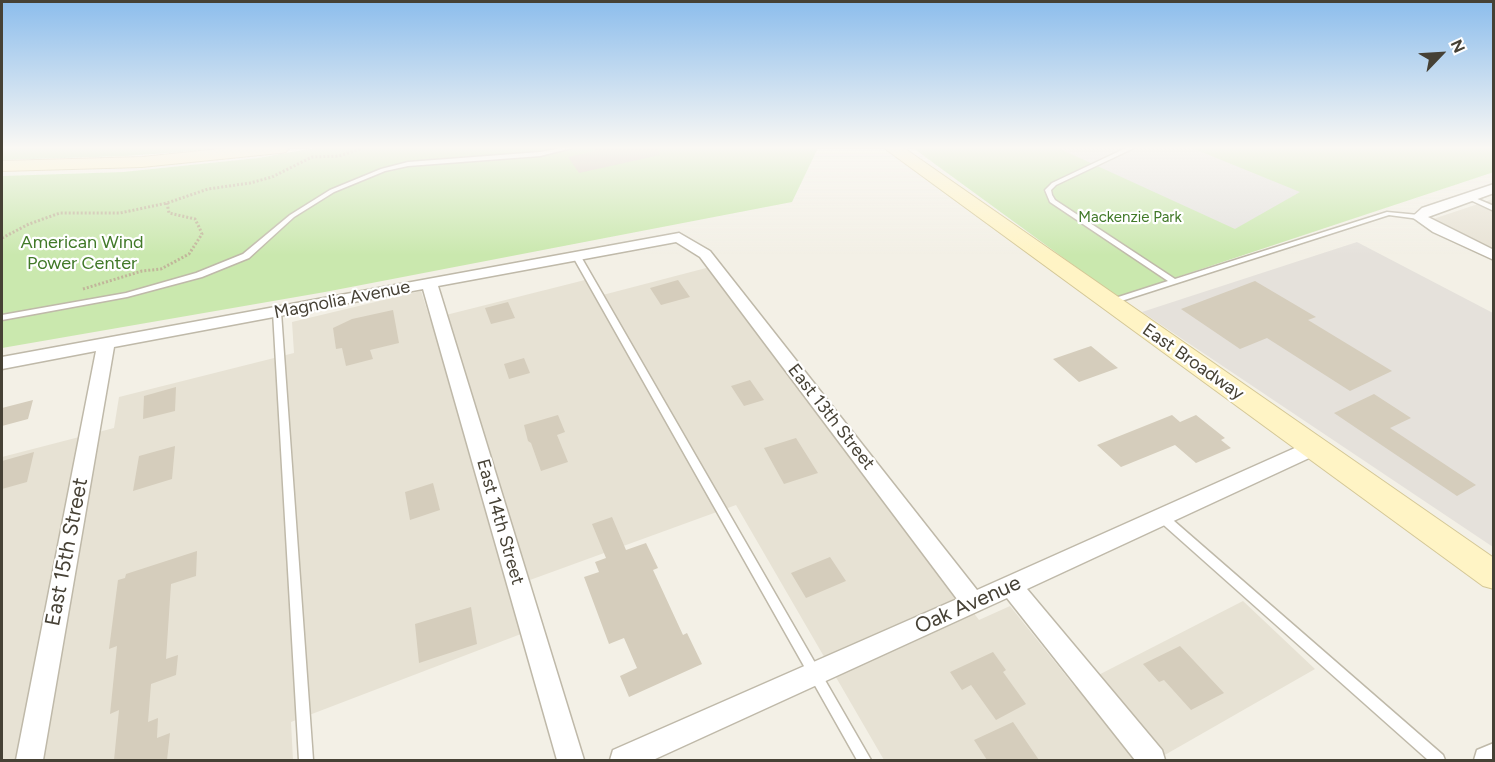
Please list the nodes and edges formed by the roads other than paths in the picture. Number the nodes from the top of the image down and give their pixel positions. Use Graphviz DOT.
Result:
graph roads {
  1 [pos="348,184"];
  2 [pos="943,184"];
  3 [pos="1055,184"];
  4 [pos="1494,188"];
  5 [pos="1468,197"];
  6 [pos="1494,209"];
  7 [pos="1419,217"];
  8 [pos="682,239"];
  9 [pos="576,255"];
  10 [pos="1494,256"];
  11 [pos="1174,282"];
  12 [pos="429,283"];
  13 [pos="1109,303"];
  14 [pos="277,312"];
  15 [pos="2,318"];
  16 [pos="106,344"];
  17 [pos="2,363"];
  18 [pos="1313,447"];
  19 [pos="1162,517"];
  20 [pos="1494,576"];
  21 [pos="1011,586"];
  22 [pos="973,603"];
  23 [pos="816,674"];
  24 [pos="1494,756"];
  25 [pos="29,760"];
  26 [pos="306,760"];
  27 [pos="571,760"];
  28 [pos="623,760"];
  29 [pos="864,760"];
  30 [pos="1152,760"];
  31 [pos="1438,760"];
  32 [pos="1487,760"];
  1 -- 15 [label="lane"];
  2 -- 13 [label="main road, East Broadway"];
  3 -- 11 [label="lane"];
  4 -- 5 [label="street"];
  5 -- 6 [label="lane"];
  5 -- 7 [label="street"];
  7 -- 10 [label="street"];
  7 -- 11 [label="lane"];
  8 -- 9 [label="street, Magnolia Avenue"];
  8 -- 22 [label="street, East 13th Street"];
  9 -- 12 [label="street, Magnolia Avenue"];
  9 -- 23 [label="lane"];
  11 -- 13 [label="lane"];
  12 -- 14 [label="street, Magnolia Avenue"];
  12 -- 27 [label="street, East 14th Street"];
  13 -- 18 [label="main road, East Broadway"];
  14 -- 16 [label="street, Magnolia Avenue"];
  14 -- 26 [label="lane"];
  16 -- 17 [label="street, Magnolia Avenue"];
  16 -- 25 [label="street, East 15th Street"];
  18 -- 19 [label="street, Oak Avenue"];
  18 -- 20 [label="main road, East Broadway"];
  19 -- 21 [label="street, Oak Avenue"];
  19 -- 31 [label="lane"];
  21 -- 22 [label="street, Oak Avenue"];
  21 -- 30 [label="street"];
  22 -- 23 [label="street, Oak Avenue"];
  23 -- 28 [label="street, Oak Avenue"];
  23 -- 29 [label="lane"];
  24 -- 32 [label="street"];
}
